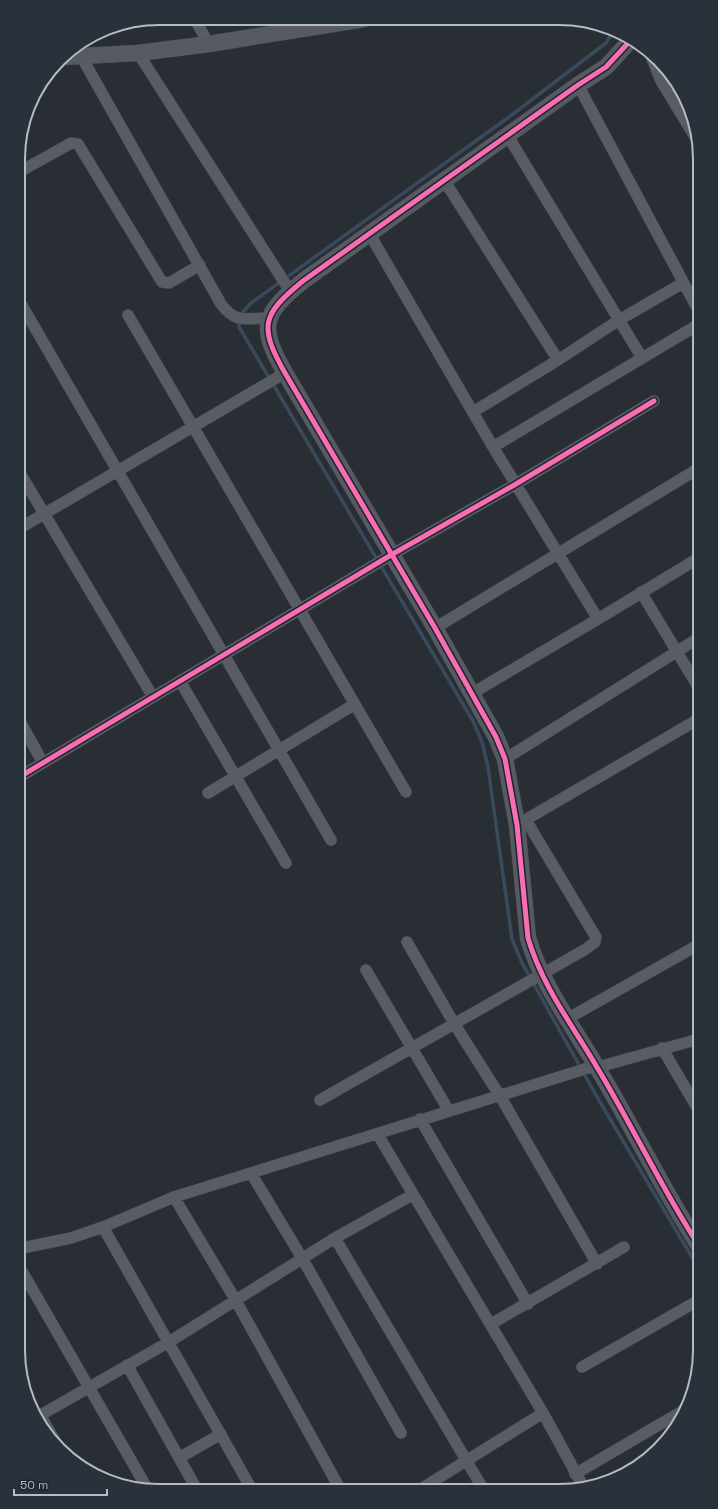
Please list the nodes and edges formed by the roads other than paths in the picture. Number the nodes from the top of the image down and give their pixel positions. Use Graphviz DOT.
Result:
graph roads {
  1 [pos="198,25"];
  2 [pos="327,25"];
  3 [pos="210,44"];
  4 [pos="627,44"];
  5 [pos="138,53"];
  6 [pos="73,56"];
  7 [pos="81,56"];
  8 [pos="655,66"];
  9 [pos="667,80"];
  10 [pos="661,81"];
  11 [pos="578,85"];
  12 [pos="689,126"];
  13 [pos="508,136"];
  14 [pos="25,169"];
  15 [pos="444,180"];
  16 [pos="369,233"];
  17 [pos="200,266"];
  18 [pos="683,283"];
  19 [pos="290,291"];
  20 [pos="693,301"];
  21 [pos="25,311"];
  22 [pos="128,315"];
  23 [pos="268,318"];
  24 [pos="619,320"];
  25 [pos="693,328"];
  26 [pos="642,358"];
  27 [pos="558,360"];
  28 [pos="285,373"];
  29 [pos="654,401"];
  30 [pos="473,412"];
  31 [pos="192,427"];
  32 [pos="493,447"];
  33 [pos="116,471"];
  34 [pos="693,472"];
  35 [pos="25,482"];
  36 [pos="516,484"];
  37 [pos="44,514"];
  38 [pos="25,525"];
  39 [pos="558,554"];
  40 [pos="391,555"];
  41 [pos="693,561"];
  42 [pos="641,592"];
  43 [pos="300,610"];
  44 [pos="598,619"];
  45 [pos="435,628"];
  46 [pos="693,641"];
  47 [pos="676,652"];
  48 [pos="224,654"];
  49 [pos="693,679"];
  50 [pos="180,681"];
  51 [pos="471,694"];
  52 [pos="153,697"];
  53 [pos="355,704"];
  54 [pos="693,722"];
  55 [pos="25,730"];
  56 [pos="279,749"];
  57 [pos="504,759"];
  58 [pos="43,763"];
  59 [pos="25,774"];
  60 [pos="236,776"];
  61 [pos="406,792"];
  62 [pos="208,793"];
  63 [pos="522,822"];
  64 [pos="331,840"];
  65 [pos="286,863"];
  66 [pos="407,942"];
  67 [pos="693,948"];
  68 [pos="366,970"];
  69 [pos="542,974"];
  70 [pos="567,1019"];
  71 [pos="455,1025"];
  72 [pos="693,1040"];
  73 [pos="413,1048"];
  74 [pos="662,1048"];
  75 [pos="593,1068"];
  76 [pos="500,1096"];
  77 [pos="320,1100"];
  78 [pos="693,1101"];
  79 [pos="449,1111"];
  80 [pos="420,1120"];
  81 [pos="378,1135"];
  82 [pos="251,1172"];
  83 [pos="412,1195"];
  84 [pos="174,1197"];
  85 [pos="103,1227"];
  86 [pos="693,1232"];
  87 [pos="335,1238"];
  88 [pos="25,1247"];
  89 [pos="624,1247"];
  90 [pos="302,1258"];
  91 [pos="597,1264"];
  92 [pos="25,1278"];
  93 [pos="236,1299"];
  94 [pos="528,1304"];
  95 [pos="693,1304"];
  96 [pos="490,1324"];
  97 [pos="169,1342"];
  98 [pos="127,1365"];
  99 [pos="582,1367"];
  100 [pos="88,1387"];
  101 [pos="543,1413"];
  102 [pos="42,1414"];
  103 [pos="676,1415"];
  104 [pos="401,1433"];
  105 [pos="221,1434"];
  106 [pos="179,1458"];
  107 [pos="467,1461"];
  108 [pos="575,1474"];
  109 [pos="580,1482"];
  110 [pos="144,1483"];
  111 [pos="194,1484"];
  112 [pos="249,1484"];
  113 [pos="337,1484"];
  114 [pos="429,1484"];
  115 [pos="480,1484"];
  1 -- 3 [label="street"];
  2 -- 3 [label="street"];
  3 -- 5 [label="street"];
  4 -- 11 [label="street"];
  5 -- 7 [label="street"];
  5 -- 19 [label="street"];
  6 -- 7 [label="street"];
  7 -- 17 [label="street"];
  8 -- 10 [label="street"];
  9 -- 10 [label="street"];
  10 -- 12 [label="street"];
  11 -- 13 [label="street"];
  11 -- 18 [label="street"];
  13 -- 15 [label="street"];
  13 -- 24 [label="street"];
  14 -- 17 [label="street"];
  15 -- 16 [label="street"];
  15 -- 27 [label="street"];
  16 -- 19 [label="street"];
  16 -- 30 [label="street"];
  17 -- 23 [label="street"];
  18 -- 20 [label="street"];
  18 -- 24 [label="street"];
  19 -- 23 [label="street"];
  21 -- 33 [label="street"];
  22 -- 31 [label="street"];
  23 -- 28 [label="street"];
  24 -- 26 [label="street"];
  24 -- 27 [label="street"];
  25 -- 26 [label="street"];
  26 -- 32 [label="street"];
  27 -- 30 [label="street"];
  28 -- 31 [label="street"];
  28 -- 40 [label="street"];
  29 -- 36 [label="street"];
  30 -- 32 [label="street"];
  31 -- 33 [label="street"];
  31 -- 43 [label="street"];
  32 -- 36 [label="street"];
  33 -- 37 [label="street"];
  33 -- 48 [label="street"];
  34 -- 39 [label="street"];
  35 -- 37 [label="street"];
  36 -- 39 [label="street"];
  36 -- 40 [label="street"];
  37 -- 38 [label="street"];
  37 -- 52 [label="street"];
  39 -- 44 [label="street"];
  39 -- 45 [label="street"];
  40 -- 43 [label="street"];
  40 -- 45 [label="street"];
  41 -- 42 [label="street"];
  42 -- 44 [label="street"];
  42 -- 47 [label="street"];
  43 -- 48 [label="street"];
  43 -- 53 [label="street"];
  44 -- 51 [label="street"];
  45 -- 51 [label="street"];
  46 -- 47 [label="street"];
  47 -- 49 [label="street"];
  47 -- 57 [label="street"];
  48 -- 50 [label="street"];
  48 -- 56 [label="street"];
  50 -- 52 [label="street"];
  50 -- 60 [label="street"];
  51 -- 57 [label="street"];
  52 -- 58 [label="street"];
  53 -- 56 [label="street"];
  53 -- 61 [label="street"];
  54 -- 63 [label="street"];
  55 -- 58 [label="street"];
  56 -- 60 [label="street"];
  56 -- 64 [label="street"];
  57 -- 63 [label="street"];
  58 -- 59 [label="street"];
  60 -- 62 [label="street"];
  60 -- 65 [label="street"];
  63 -- 69 [label="street"];
  63 -- 69 [label="street"];
  66 -- 71 [label="street"];
  67 -- 70 [label="street"];
  68 -- 73 [label="street"];
  69 -- 70 [label="street"];
  69 -- 71 [label="street"];
  70 -- 75 [label="street"];
  71 -- 73 [label="street"];
  71 -- 76 [label="street"];
  72 -- 74 [label="street"];
  73 -- 77 [label="street"];
  73 -- 79 [label="street"];
  74 -- 75 [label="street"];
  74 -- 78 [label="street"];
  75 -- 76 [label="street"];
  75 -- 86 [label="street"];
  76 -- 79 [label="street"];
  76 -- 91 [label="street"];
  79 -- 80 [label="street"];
  80 -- 81 [label="street"];
  80 -- 94 [label="street"];
  81 -- 82 [label="street"];
  81 -- 83 [label="street"];
  82 -- 84 [label="street"];
  82 -- 90 [label="street"];
  83 -- 87 [label="street"];
  83 -- 96 [label="street"];
  84 -- 85 [label="street"];
  84 -- 93 [label="street"];
  85 -- 88 [label="street"];
  85 -- 97 [label="street"];
  87 -- 90 [label="street"];
  87 -- 107 [label="street"];
  89 -- 91 [label="street"];
  90 -- 93 [label="street"];
  90 -- 104 [label="street"];
  91 -- 94 [label="street"];
  92 -- 100 [label="street"];
  93 -- 97 [label="street"];
  93 -- 113 [label="street"];
  94 -- 96 [label="street"];
  95 -- 99 [label="street"];
  96 -- 101 [label="street"];
  97 -- 98 [label="street"];
  97 -- 105 [label="street"];
  98 -- 100 [label="street"];
  98 -- 106 [label="street"];
  100 -- 102 [label="street"];
  100 -- 110 [label="street"];
  101 -- 107 [label="street"];
  101 -- 108 [label="street"];
  103 -- 108 [label="street"];
  105 -- 106 [label="street"];
  105 -- 112 [label="street"];
  106 -- 111 [label="street"];
  107 -- 114 [label="street"];
  107 -- 115 [label="street"];
  108 -- 109 [label="street"];
}
